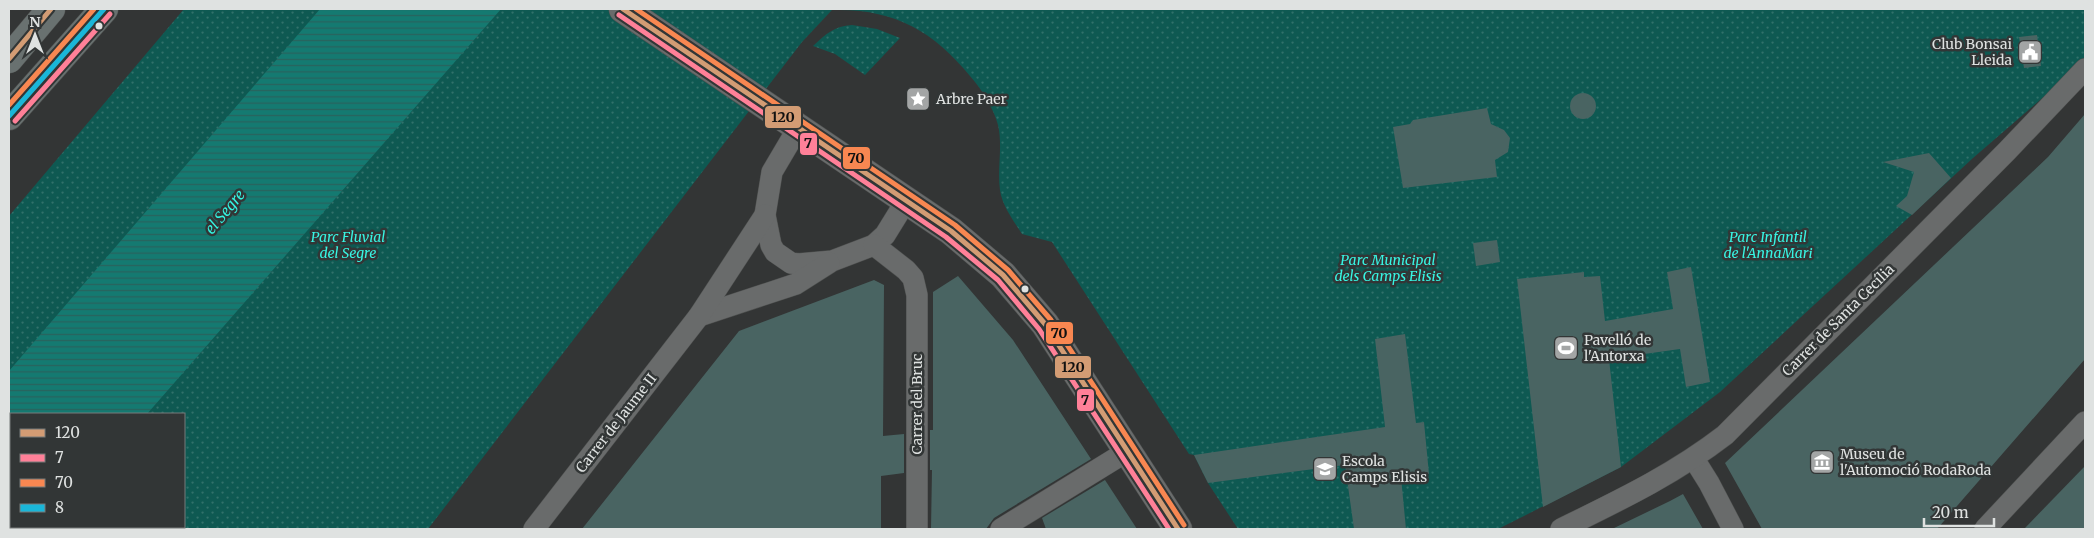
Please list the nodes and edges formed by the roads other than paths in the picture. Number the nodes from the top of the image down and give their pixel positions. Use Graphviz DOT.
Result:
graph roads {
  1 [pos="51,9"];
  2 [pos="104,9"];
  3 [pos="623,9"];
  4 [pos="9,59"];
  5 [pos="2085,69"];
  6 [pos="9,116"];
  7 [pos="798,128"];
  8 [pos="906,201"];
  9 [pos="765,215"];
  10 [pos="874,245"];
  11 [pos="832,261"];
  12 [pos="698,316"];
  13 [pos="2085,422"];
  14 [pos="1126,452"];
  15 [pos="1694,459"];
  16 [pos="1026,522"];
  17 [pos="534,529"];
  18 [pos="916,529"];
  19 [pos="1002,529"];
  20 [pos="1178,529"];
  21 [pos="1561,529"];
  22 [pos="1733,529"];
  23 [pos="1985,529"];
  1 -- 4 [label="main road"];
  2 -- 6 [label="main road"];
  3 -- 7 [label="main road"];
  5 -- 15 [label="street, Carrer de Santa Cecília"];
  7 -- 8 [label="main road"];
  7 -- 9 [label="street, Carrer de Jaume II"];
  8 -- 10 [label="street, Carrer de Jaume II"];
  8 -- 14 [label="main road"];
  9 -- 11 [label="street, Carrer de Jaume II"];
  9 -- 12 [label="street, Carrer de Jaume II"];
  10 -- 11 [label="street, Carrer de Jaume II"];
  10 -- 18 [label="street, Carrer del Bruc"];
  11 -- 12 [label="street, Carrer de Jaume II"];
  12 -- 17 [label="street, Carrer de Jaume II"];
  13 -- 23 [label="street"];
  14 -- 16 [label="street"];
  14 -- 20 [label="main road"];
  15 -- 21 [label="street, Carrer de Santa Cecília"];
  15 -- 22 [label="street"];
  16 -- 19 [label="street"];
}
